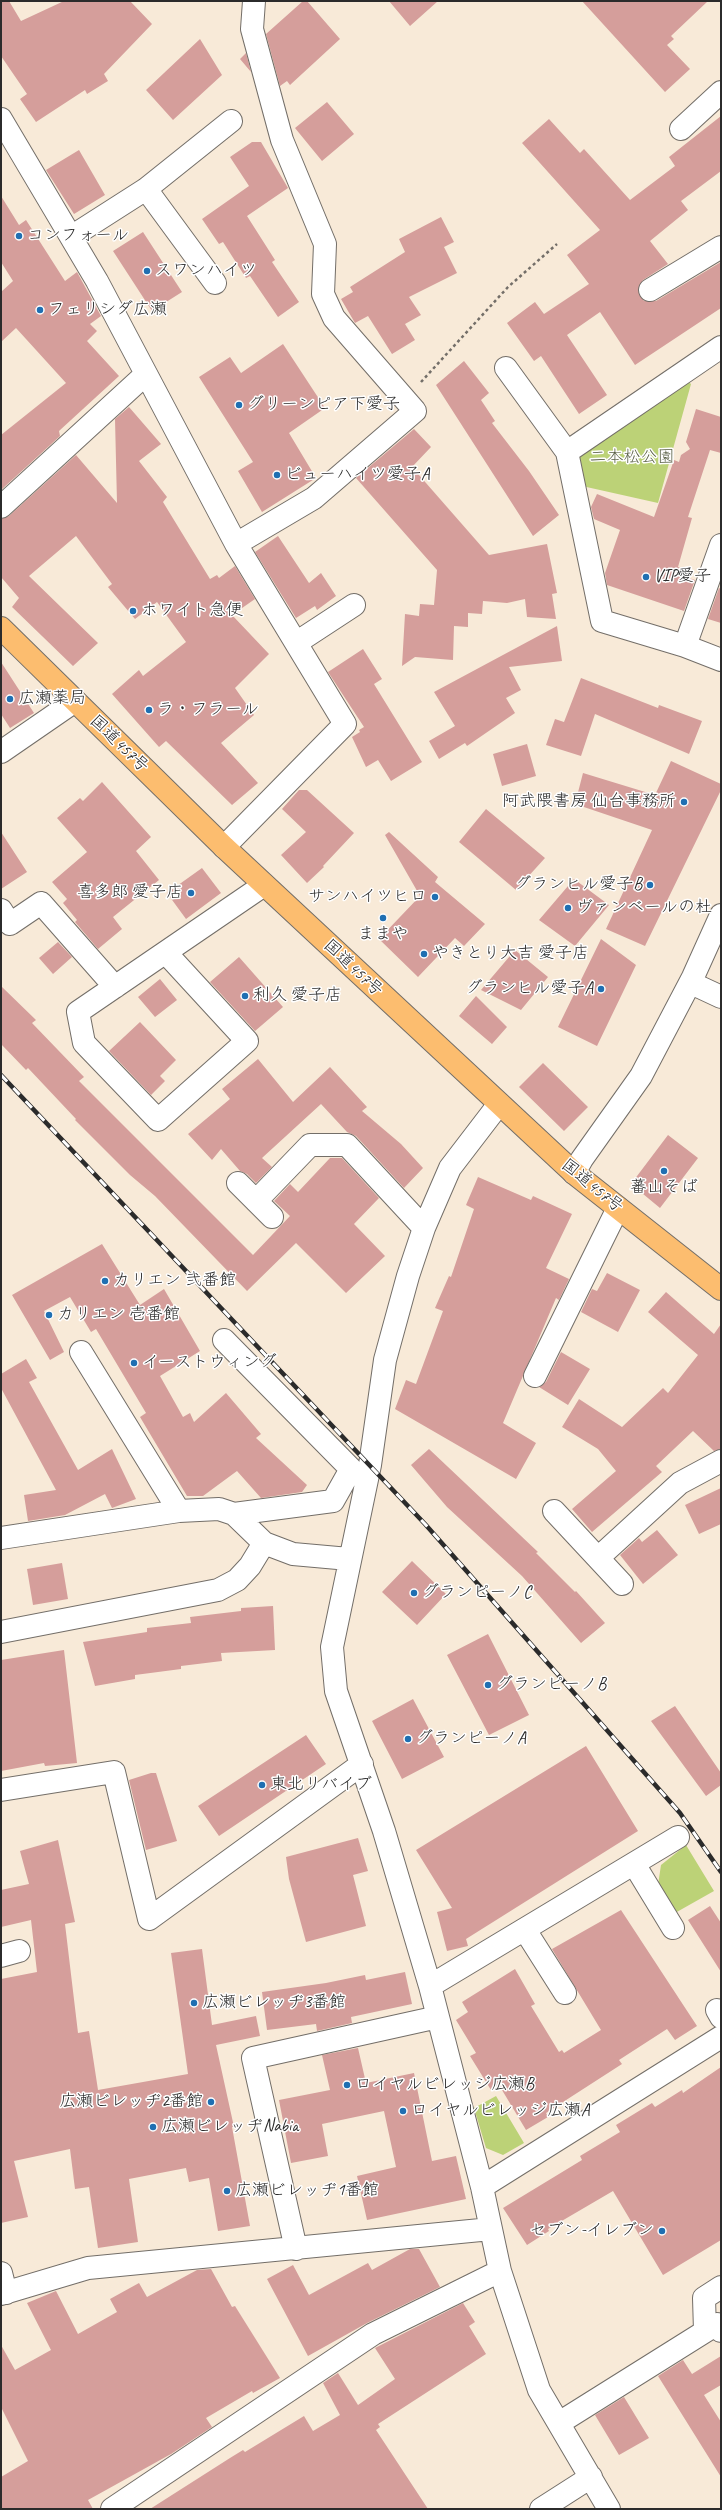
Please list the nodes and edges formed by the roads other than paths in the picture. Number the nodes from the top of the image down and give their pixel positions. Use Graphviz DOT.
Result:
graph roads {
  1 [pos="254,1"];
  2 [pos="721,92"];
  3 [pos="1,119"];
  4 [pos="231,121"];
  5 [pos="681,130"];
  6 [pos="146,189"];
  7 [pos="71,237"];
  8 [pos="721,247"];
  9 [pos="215,283"];
  10 [pos="650,290"];
  11 [pos="721,347"];
  12 [pos="506,368"];
  13 [pos="146,374"];
  14 [pos="567,452"];
  15 [pos="1,507"];
  16 [pos="236,544"];
  17 [pos="721,545"];
  18 [pos="354,605"];
  19 [pos="1,628"];
  20 [pos="296,644"];
  21 [pos="685,646"];
  22 [pos="721,660"];
  23 [pos="75,701"];
  24 [pos="1,752"];
  25 [pos="224,847"];
  26 [pos="264,885"];
  27 [pos="1,910"];
  28 [pos="721,915"];
  29 [pos="166,953"];
  30 [pos="691,983"];
  31 [pos="115,987"];
  32 [pos="721,997"];
  33 [pos="499,1104"];
  34 [pos="574,1173"];
  35 [pos="238,1183"];
  36 [pos="256,1201"];
  37 [pos="618,1208"];
  38 [pos="272,1217"];
  39 [pos="424,1228"];
  40 [pos="721,1289"];
  41 [pos="224,1340"];
  42 [pos="81,1352"];
  43 [pos="535,1376"];
  44 [pos="721,1462"];
  45 [pos="179,1511"];
  46 [pos="554,1511"];
  47 [pos="234,1514"];
  48 [pos="1,1538"];
  49 [pos="264,1543"];
  50 [pos="598,1558"];
  51 [pos="349,1560"];
  52 [pos="622,1584"];
  53 [pos="1,1632"];
  54 [pos="362,1764"];
  55 [pos="1,1790"];
  56 [pos="678,1837"];
  57 [pos="634,1864"];
  58 [pos="673,1928"];
  59 [pos="525,1930"];
  60 [pos="430,1986"];
  61 [pos="565,1993"];
  62 [pos="438,2017"];
  63 [pos="721,2036"];
  64 [pos="482,2187"];
  65 [pos="491,2229"];
  66 [pos="296,2248"];
  67 [pos="500,2271"];
  68 [pos="3,2286"];
  69 [pos="721,2288"];
  70 [pos="713,2331"];
  71 [pos="559,2423"];
  72 [pos="591,2477"];
  73 [pos="112,2509"];
  74 [pos="541,2509"];
  75 [pos="609,2509"];
  1 -- 16 [label="street"];
  2 -- 5 [label="street"];
  3 -- 7 [label="street"];
  4 -- 6 [label="street"];
  6 -- 7 [label="street"];
  6 -- 9 [label="street"];
  7 -- 13 [label="street"];
  8 -- 10 [label="street"];
  11 -- 14 [label="street"];
  12 -- 14 [label="street"];
  13 -- 15 [label="street"];
  13 -- 16 [label="street"];
  14 -- 21 [label="street"];
  16 -- 20 [label="street"];
  17 -- 21 [label="street"];
  18 -- 20 [label="street"];
  19 -- 23 [label="highway, 国道457号"];
  20 -- 25 [label="street"];
  21 -- 22 [label="street"];
  23 -- 24 [label="street"];
  23 -- 25 [label="highway, 国道457号"];
  25 -- 26 [label="highway, 国道457号"];
  26 -- 29 [label="street"];
  26 -- 33 [label="highway, 国道457号"];
  27 -- 31 [label="street"];
  28 -- 30 [label="street"];
  29 -- 31 [label="street"];
  29 -- 31 [label="street"];
  30 -- 32 [label="street"];
  30 -- 34 [label="street"];
  33 -- 34 [label="highway, 国道457号"];
  33 -- 39 [label="street"];
  34 -- 37 [label="highway, 国道457号"];
  35 -- 36 [label="street"];
  36 -- 38 [label="street"];
  36 -- 39 [label="street"];
  37 -- 40 [label="highway, 国道457号"];
  37 -- 43 [label="street"];
  39 -- 51 [label="street"];
  41 -- 47 [label="street"];
  42 -- 45 [label="street"];
  44 -- 50 [label="street"];
  45 -- 47 [label="street"];
  45 -- 48 [label="street"];
  46 -- 50 [label="street"];
  47 -- 49 [label="street"];
  49 -- 51 [label="street"];
  49 -- 53 [label="street"];
  50 -- 52 [label="street"];
  51 -- 54 [label="street"];
  54 -- 55 [label="street"];
  54 -- 60 [label="street"];
  56 -- 57 [label="street"];
  57 -- 58 [label="street"];
  57 -- 59 [label="street"];
  59 -- 60 [label="street"];
  59 -- 61 [label="street"];
  60 -- 62 [label="street"];
  62 -- 64 [label="street"];
  62 -- 66 [label="street"];
  63 -- 64 [label="street"];
  64 -- 65 [label="street"];
  65 -- 66 [label="street"];
  65 -- 67 [label="street"];
  66 -- 68 [label="street"];
  67 -- 71 [label="street"];
  67 -- 73 [label="street"];
  69 -- 70 [label="street"];
  70 -- 71 [label="street"];
  71 -- 72 [label="street"];
  72 -- 74 [label="street"];
  72 -- 75 [label="street"];
}
